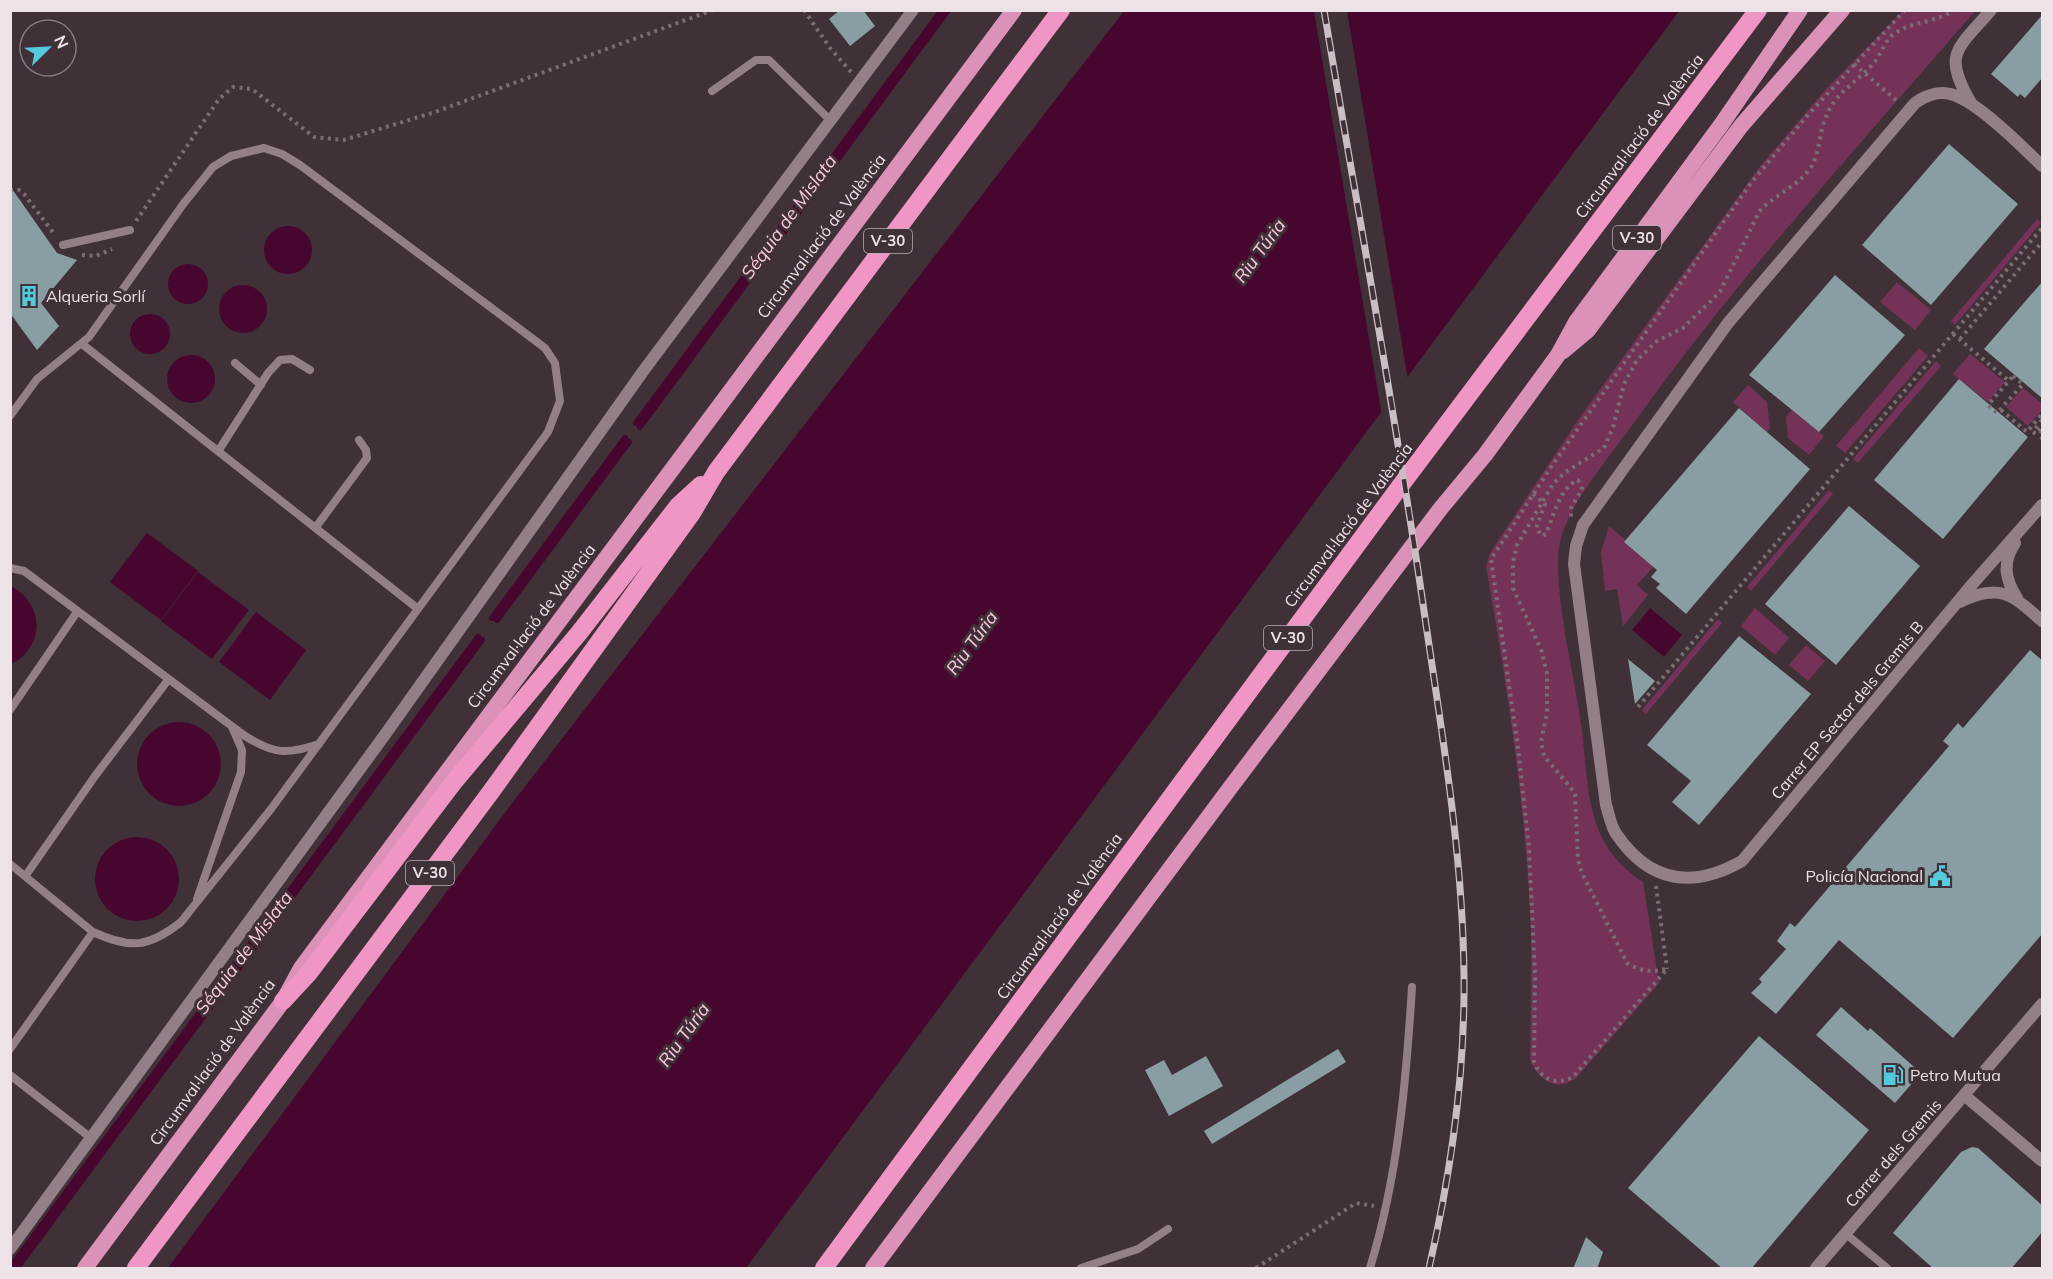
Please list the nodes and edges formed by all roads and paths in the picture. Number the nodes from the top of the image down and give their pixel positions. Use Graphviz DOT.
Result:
graph roads {
  1 [pos="713,10"];
  2 [pos="804,10"];
  3 [pos="912,10"];
  4 [pos="1014,10"];
  5 [pos="1061,10"];
  6 [pos="1758,10"];
  7 [pos="1800,10"];
  8 [pos="1842,10"];
  9 [pos="1905,10"];
  10 [pos="1954,10"];
  11 [pos="1990,10"];
  12 [pos="1854,64"];
  13 [pos="1864,73"];
  14 [pos="859,81"];
  15 [pos="712,91"];
  16 [pos="1900,103"];
  17 [pos="1971,103"];
  18 [pos="830,120"];
  19 [pos="2040,161"];
  20 [pos="10,190"];
  21 [pos="2043,228"];
  22 [pos="130,230"];
  23 [pos="2043,242"];
  24 [pos="63,245"];
  25 [pos="1953,334"];
  26 [pos="1960,339"];
  27 [pos="82,344"];
  28 [pos="1558,355"];
  29 [pos="235,363"];
  30 [pos="310,370"];
  31 [pos="2009,381"];
  32 [pos="261,385"];
  33 [pos="2001,410"];
  34 [pos="2043,414"];
  35 [pos="10,416"];
  36 [pos="2043,420"];
  37 [pos="2043,429"];
  38 [pos="2043,438"];
  39 [pos="359,440"];
  40 [pos="219,450"];
  41 [pos="716,472"];
  42 [pos="1533,494"];
  43 [pos="1544,501"];
  44 [pos="2043,505"];
  45 [pos="1573,518"];
  46 [pos="316,527"];
  47 [pos="2024,528"];
  48 [pos="10,561"];
  49 [pos="10,568"];
  50 [pos="24,571"];
  51 [pos="2018,600"];
  52 [pos="1956,604"];
  53 [pos="417,608"];
  54 [pos="77,612"];
  55 [pos="2043,621"];
  56 [pos="168,680"];
  57 [pos="1638,707"];
  58 [pos="10,710"];
  59 [pos="232,726"];
  60 [pos="319,744"];
  61 [pos="10,864"];
  62 [pos="26,875"];
  63 [pos="1655,882"];
  64 [pos="196,904"];
  65 [pos="93,932"];
  66 [pos="1667,969"];
  67 [pos="1412,987"];
  68 [pos="283,1001"];
  69 [pos="2043,1004"];
  70 [pos="10,1049"];
  71 [pos="10,1075"];
  72 [pos="1965,1095"];
  73 [pos="91,1138"];
  74 [pos="2043,1161"];
  75 [pos="1387,1208"];
  76 [pos="1168,1229"];
  77 [pos="1846,1234"];
  78 [pos="10,1248"];
  79 [pos="85,1269"];
  80 [pos="136,1269"];
  81 [pos="824,1269"];
  82 [pos="873,1269"];
  83 [pos="1081,1269"];
  84 [pos="1256,1269"];
  85 [pos="1370,1269"];
  86 [pos="1816,1269"];
  87 [pos="1877,1269"];
  88 [pos="1885,1269"];
  1 -- 22 [label="path"];
  2 -- 14 [label="path"];
  3 -- 14 [label="street"];
  4 -- 68 [label="highway, Circumval·lació de València / V-30"];
  5 -- 41 [label="highway, V-30"];
  6 -- 81 [label="highway, Circumval·lació de València / V-30"];
  7 -- 28 [label="highway, V-30"];
  8 -- 28 [label="highway"];
  9 -- 12 [label="path"];
  10 -- 13 [label="path"];
  11 -- 17 [label="street"];
  12 -- 13 [label="path"];
  12 -- 42 [label="path"];
  13 -- 16 [label="path"];
  13 -- 43 [label="path"];
  14 -- 18 [label="street"];
  15 -- 18 [label="lane"];
  17 -- 19 [label="street"];
  17 -- 52 [label="street, Carrer EP Sector dels Gremis B"];
  18 -- 73 [label="street"];
  20 -- 24 [label="path"];
  21 -- 25 [label="path"];
  22 -- 24 [label="lane"];
  22 -- 24 [label="path"];
  23 -- 26 [label="path"];
  25 -- 26 [label="path"];
  25 -- 57 [label="path"];
  26 -- 31 [label="path"];
  27 -- 35 [label="lane"];
  27 -- 40 [label="lane"];
  27 -- 53 [label="lane"];
  28 -- 82 [label="highway, V-30"];
  29 -- 32 [label="lane"];
  30 -- 32 [label="lane"];
  31 -- 33 [label="path"];
  31 -- 33 [label="path"];
  32 -- 40 [label="lane"];
  33 -- 34 [label="path"];
  36 -- 37 [label="path"];
  37 -- 38 [label="path"];
  39 -- 46 [label="lane"];
  40 -- 46 [label="lane"];
  41 -- 68 [label="highway"];
  41 -- 80 [label="highway, V-30"];
  42 -- 43 [label="path"];
  42 -- 66 [label="path"];
  43 -- 45 [label="path"];
  43 -- 66 [label="path"];
  44 -- 47 [label="street, Carrer EP Sector dels Gremis B"];
  46 -- 53 [label="lane"];
  47 -- 51 [label="street"];
  47 -- 52 [label="street, Carrer EP Sector dels Gremis B"];
  48 -- 50 [label="lane"];
  49 -- 50 [label="lane"];
  50 -- 54 [label="lane"];
  51 -- 52 [label="street"];
  51 -- 55 [label="street"];
  53 -- 60 [label="lane"];
  54 -- 56 [label="lane"];
  54 -- 58 [label="lane"];
  56 -- 59 [label="lane"];
  56 -- 62 [label="lane"];
  59 -- 60 [label="lane"];
  59 -- 64 [label="lane"];
  60 -- 64 [label="lane"];
  61 -- 62 [label="lane"];
  62 -- 65 [label="lane"];
  63 -- 66 [label="path"];
  64 -- 65 [label="lane"];
  65 -- 70 [label="lane"];
  67 -- 75 [label="lane"];
  68 -- 79 [label="highway, Circumval·lació de València / V-30"];
  69 -- 72 [label="street, Carrer dels Gremis"];
  71 -- 73 [label="lane"];
  72 -- 74 [label="street"];
  72 -- 77 [label="street, Carrer dels Gremis"];
  73 -- 78 [label="street"];
  75 -- 84 [label="path"];
  75 -- 85 [label="lane"];
  76 -- 83 [label="lane"];
  77 -- 86 [label="street, Carrer dels Gremis"];
  77 -- 88 [label="lane"];
  87 -- 88 [label="lane"];
}
